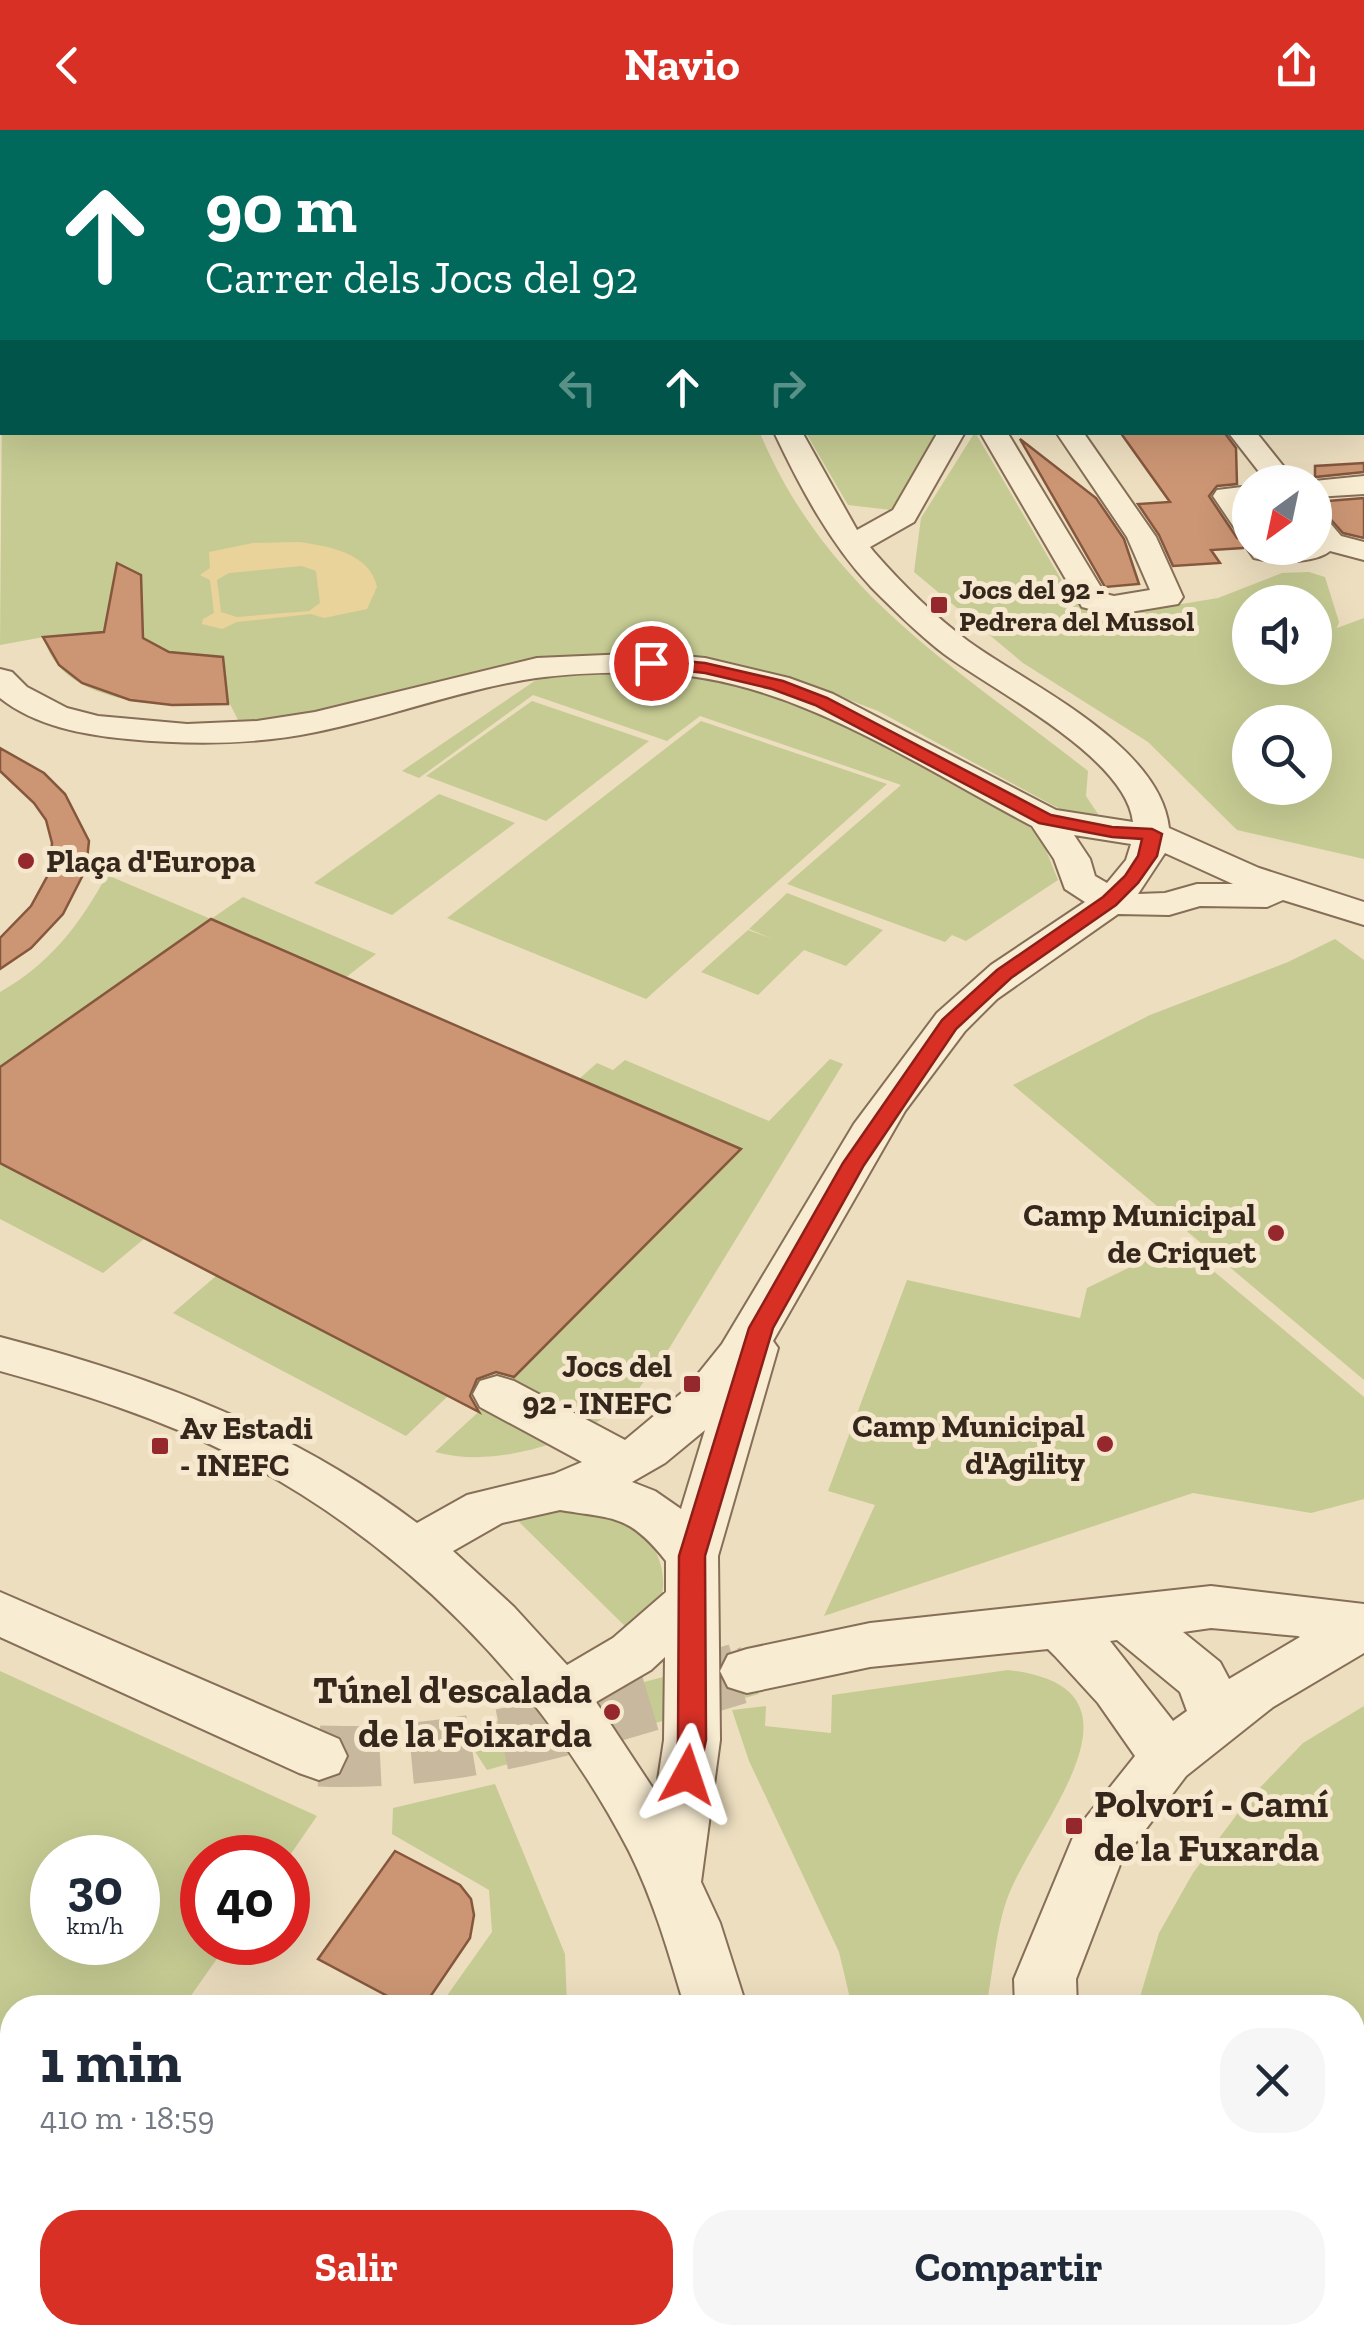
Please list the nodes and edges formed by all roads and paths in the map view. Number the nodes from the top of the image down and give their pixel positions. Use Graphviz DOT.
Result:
graph roads {
  1 [pos="790,435"];
  2 [pos="950,435"];
  3 [pos="995,435"];
  4 [pos="1072,435"];
  5 [pos="1243,435"];
  6 [pos="1268,465"];
  7 [pos="1364,485"];
  8 [pos="1332,487"];
  9 [pos="1332,543"];
  10 [pos="853,545"];
  11 [pos="1364,551"];
  12 [pos="0,679"];
  13 [pos="1045,819"];
  14 [pos="1112,832"];
  15 [pos="1152,834"];
  16 [pos="1072,860"];
  17 [pos="1203,878"];
  18 [pos="1109,901"];
  19 [pos="1364,914"];
  20 [pos="761,1328"];
  21 [pos="0,1354"];
  22 [pos="497,1394"];
  23 [pos="625,1462"];
  24 [pos="558,1492"];
  25 [pos="414,1549"];
  26 [pos="691,1580"];
  27 [pos="0,1614"];
  28 [pos="1126,1616"];
  29 [pos="1362,1627"];
  30 [pos="1035,1629"];
  31 [pos="747,1671"];
  32 [pos="561,1695"];
  33 [pos="1218,1718"];
  34 [pos="319,1756"];
  35 [pos="1166,1759"];
  36 [pos="672,1880"];
  37 [pos="712,1995"];
  38 [pos="1046,1995"];
  1 -- 10 [label="street"];
  2 -- 10 [label="street"];
  3 -- 4 [label="street"];
  5 -- 6 [label="street"];
  7 -- 8 [label="street"];
  9 -- 11 [label="street"];
  10 -- 15 [label="street"];
  12 -- 13 [label="street"];
  13 -- 14 [label="street"];
  13 -- 16 [label="street"];
  14 -- 15 [label="street"];
  14 -- 16 [label="street"];
  15 -- 17 [label="street"];
  15 -- 18 [label="street"];
  16 -- 18 [label="street"];
  17 -- 18 [label="street"];
  17 -- 19 [label="street"];
  18 -- 20 [label="street"];
  20 -- 23 [label="street"];
  20 -- 26 [label="street"];
  21 -- 25 [label="street"];
  22 -- 23 [label="street"];
  23 -- 24 [label="street"];
  24 -- 25 [label="street"];
  24 -- 26 [label="street"];
  25 -- 32 [label="street"];
  26 -- 32 [label="street"];
  26 -- 36 [label="street"];
  27 -- 34 [label="street"];
  28 -- 29 [label="street"];
  28 -- 30 [label="street"];
  28 -- 33 [label="street"];
  29 -- 33 [label="street"];
  30 -- 31 [label="street"];
  30 -- 35 [label="street"];
  32 -- 36 [label="street"];
  33 -- 35 [label="street"];
  35 -- 38 [label="street"];
  36 -- 37 [label="street"];
}
